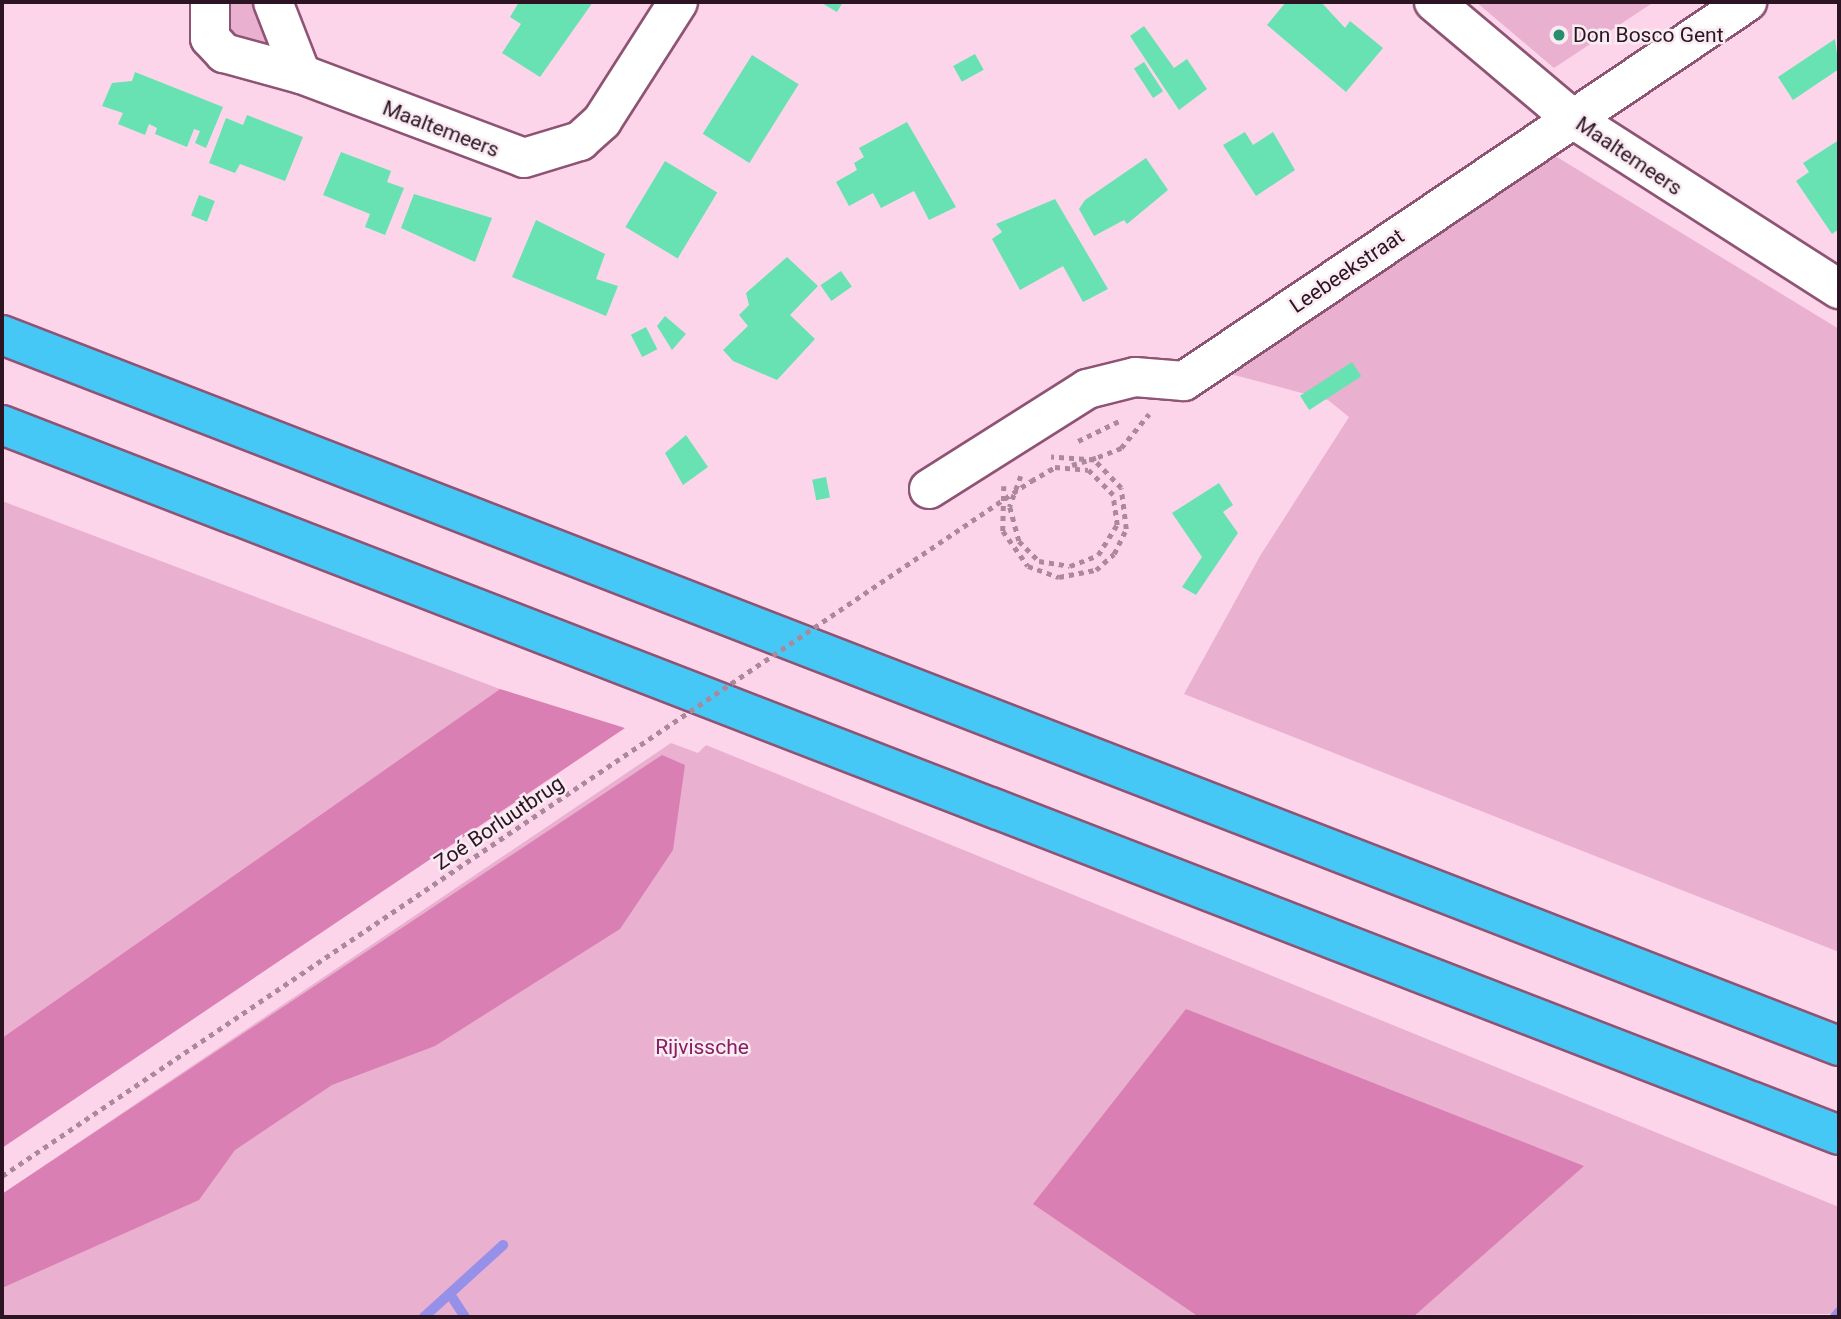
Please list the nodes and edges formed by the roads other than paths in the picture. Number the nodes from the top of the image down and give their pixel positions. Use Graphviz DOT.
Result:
graph roads {
  1 [pos="210,2"];
  2 [pos="273,2"];
  3 [pos="678,2"];
  4 [pos="1434,2"];
  5 [pos="1748,2"];
  6 [pos="302,74"];
  7 [pos="1573,118"];
  8 [pos="1839,289"];
  9 [pos="2,335"];
  10 [pos="2,425"];
  11 [pos="929,489"];
  12 [pos="1839,1046"];
  13 [pos="1839,1135"];
  1 -- 6 [label="street, Maaltemeers"];
  2 -- 6 [label="street"];
  3 -- 6 [label="street, Maaltemeers"];
  4 -- 7 [label="street, Maaltemeers"];
  5 -- 7 [label="street, Leebeekstraat"];
  7 -- 8 [label="street, Maaltemeers"];
  7 -- 11 [label="street, Leebeekstraat"];
  9 -- 12 [label="highway"];
  10 -- 13 [label="highway"];
}
